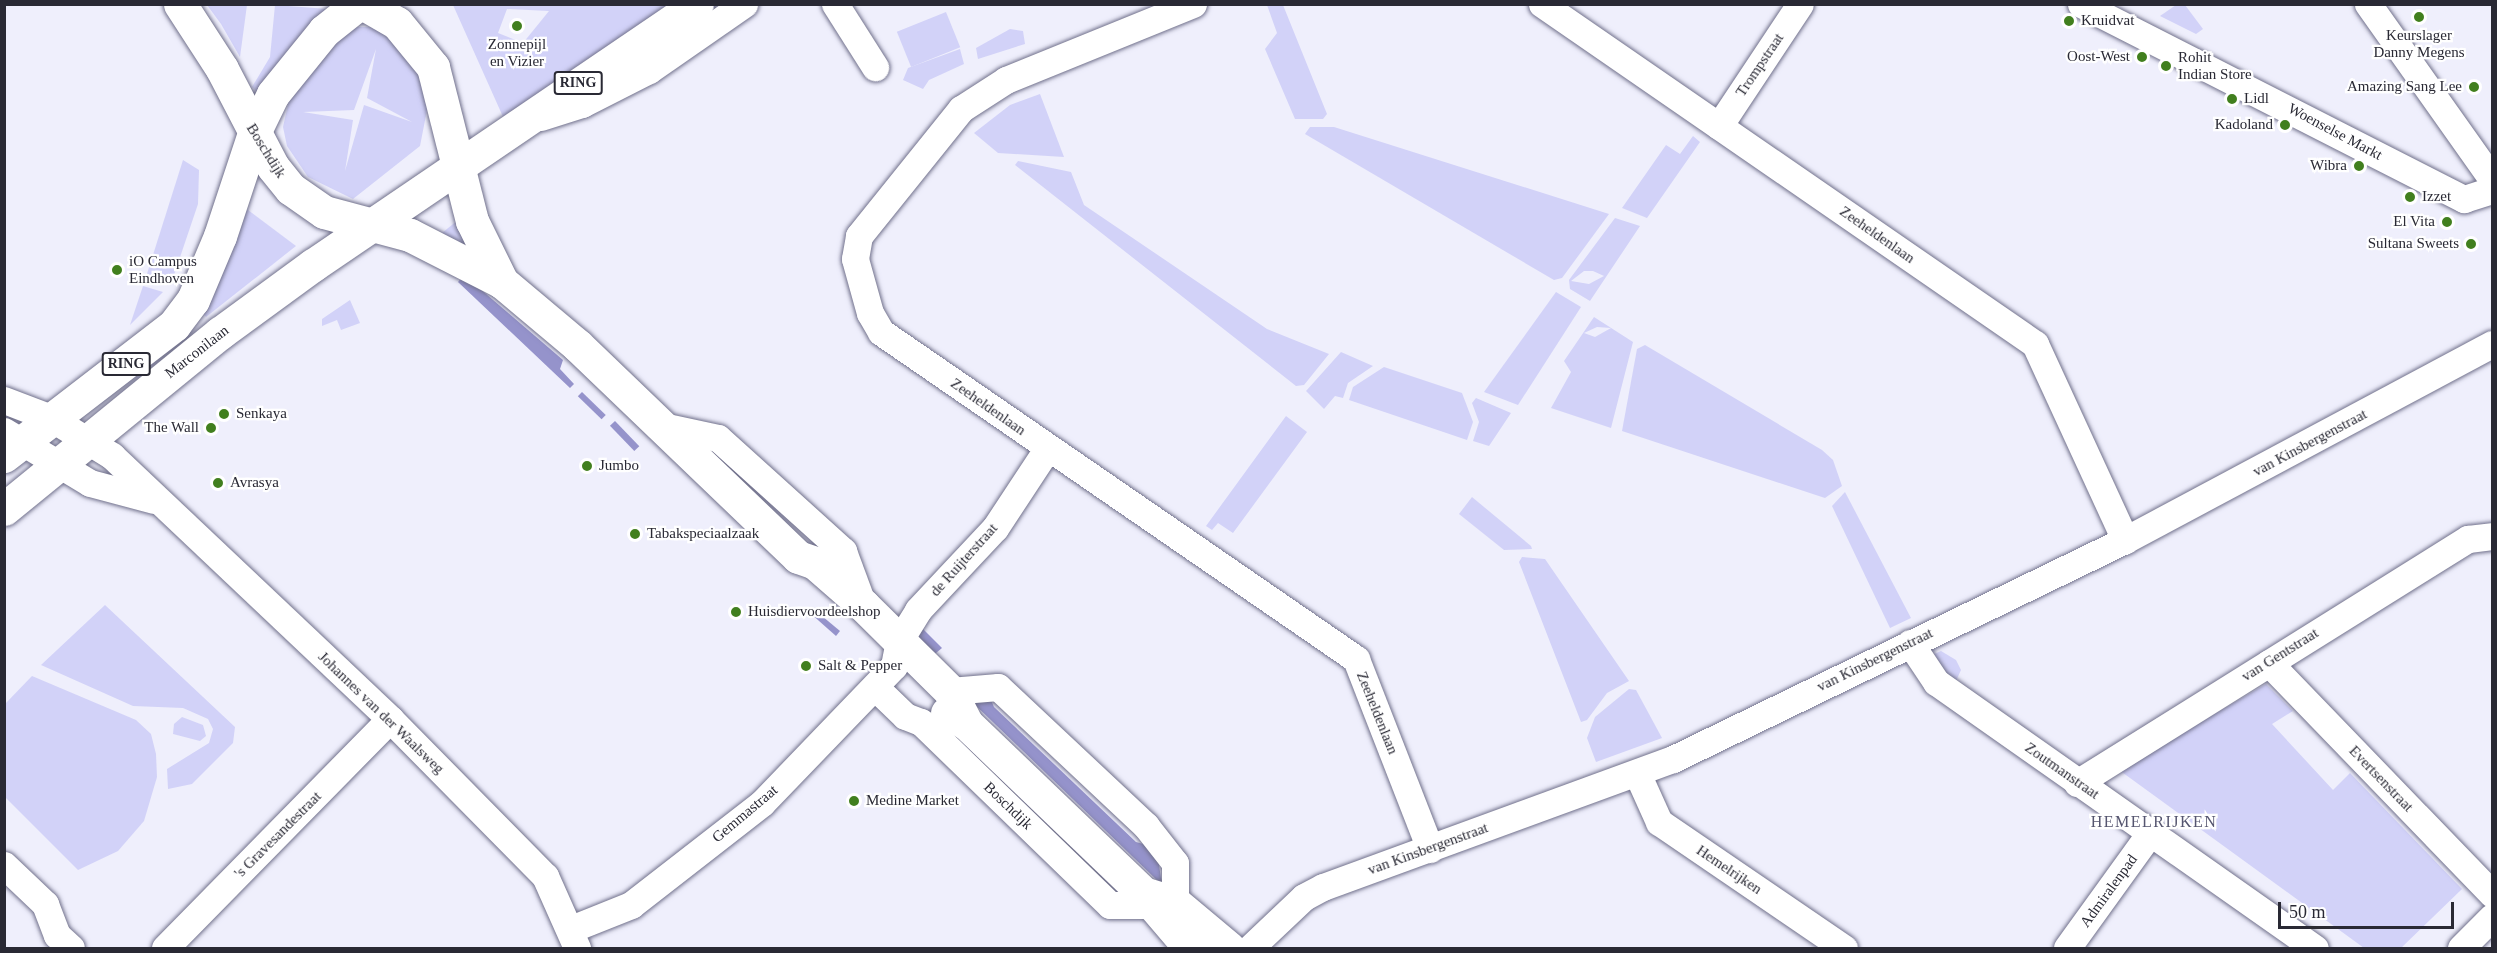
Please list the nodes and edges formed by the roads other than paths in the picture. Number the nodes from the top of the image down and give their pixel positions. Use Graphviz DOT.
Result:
graph roads {
  1 [pos="180,4"];
  2 [pos="358,4"];
  3 [pos="364,4"];
  4 [pos="697,4"];
  5 [pos="744,4"];
  6 [pos="835,4"];
  7 [pos="1193,4"];
  8 [pos="1542,4"];
  9 [pos="1800,4"];
  10 [pos="2081,4"];
  11 [pos="2368,4"];
  12 [pos="875,67"];
  13 [pos="515,125"];
  14 [pos="1719,126"];
  15 [pos="254,133"];
  16 [pos="459,161"];
  17 [pos="2493,179"];
  18 [pos="2493,190"];
  19 [pos="367,226"];
  20 [pos="502,282"];
  21 [pos="2493,344"];
  22 [pos="4,400"];
  23 [pos="51,418"];
  24 [pos="662,426"];
  25 [pos="85,441"];
  26 [pos="10,443"];
  27 [pos="1047,449"];
  28 [pos="57,465"];
  29 [pos="155,501"];
  30 [pos="4,509"];
  31 [pos="2490,536"];
  32 [pos="2125,540"];
  33 [pos="798,557"];
  34 [pos="863,605"];
  35 [pos="1910,643"];
  36 [pos="2269,663"];
  37 [pos="890,665"];
  38 [pos="950,691"];
  39 [pos="390,719"];
  40 [pos="966,723"];
  41 [pos="1637,773"];
  42 [pos="2077,783"];
  43 [pos="2150,833"];
  44 [pos="1430,849"];
  45 [pos="4,865"];
  46 [pos="2493,894"];
  47 [pos="1155,900"];
  48 [pos="2493,916"];
  49 [pos="574,939"];
  50 [pos="1182,945"];
  51 [pos="71,948"];
  52 [pos="165,948"];
  53 [pos="1229,948"];
  54 [pos="1250,948"];
  55 [pos="1844,948"];
  56 [pos="2067,948"];
  57 [pos="2315,948"];
  58 [pos="2461,948"];
  1 -- 15 [label="main road, Boschdijk"];
  2 -- 15 [label="main road, RING"];
  3 -- 16 [label="main road, Boschdijk"];
  4 -- 13 [label="main road, RING"];
  5 -- 13 [label="street"];
  6 -- 12 [label="street"];
  7 -- 27 [label="street, Zeeheldenlaan"];
  8 -- 14 [label="street, Zeeheldenlaan"];
  9 -- 14 [label="street, Trompstraat"];
  10 -- 18 [label="street, Woenselse Markt"];
  11 -- 17 [label="street"];
  13 -- 16 [label="main road, RING"];
  14 -- 32 [label="street, Zeeheldenlaan"];
  15 -- 19 [label="main road, Boschdijk"];
  15 -- 23 [label="main road, RING"];
  16 -- 19 [label="main road, RING"];
  16 -- 20 [label="main road, Boschdijk"];
  19 -- 20 [label="main road, Boschdijk"];
  19 -- 25 [label="main road, Marconilaan / RING"];
  20 -- 24 [label="main road, Boschdijk"];
  21 -- 32 [label="street, van Kinsbergenstraat"];
  22 -- 23 [label="street, Johannes van der Waalsweg"];
  23 -- 25 [label="street, Johannes van der Waalsweg"];
  23 -- 26 [label="main road, RING"];
  24 -- 33 [label="main road, Boschdijk"];
  24 -- 34 [label="street, Boschdijk"];
  25 -- 28 [label="main road, Marconilaan / RING"];
  25 -- 29 [label="street, Johannes van der Waalsweg"];
  26 -- 28 [label="street, Johannes van der Waalsweg"];
  27 -- 37 [label="street, de Ruijterstraat"];
  27 -- 44 [label="street, Zeeheldenlaan"];
  28 -- 29 [label="street, Johannes van der Waalsweg"];
  28 -- 30 [label="main road, Marconilaan / RING"];
  29 -- 39 [label="street, Johannes van der Waalsweg"];
  31 -- 36 [label="street, van Gentstraat"];
  32 -- 35 [label="street, van Kinsbergenstraat"];
  33 -- 34 [label="main road, Boschdijk"];
  33 -- 37 [label="main road, Boschdijk"];
  34 -- 37 [label="main road, Boschdijk"];
  35 -- 41 [label="street, van Kinsbergenstraat"];
  35 -- 42 [label="street, Zoutmanstraat"];
  36 -- 42 [label="street, van Gentstraat"];
  36 -- 46 [label="street, Evertsenstraat"];
  37 -- 38 [label="main road, Boschdijk"];
  37 -- 40 [label="main road, Boschdijk"];
  37 -- 47 [label="street, Boschdijk"];
  37 -- 49 [label="street, Gemmastraat"];
  38 -- 40 [label="main road, Boschdijk"];
  38 -- 47 [label="street"];
  39 -- 49 [label="street, Johannes van der Waalsweg"];
  39 -- 52 [label="street, 's Gravesandestraat"];
  40 -- 47 [label="main road, Boschdijk"];
  41 -- 44 [label="street, van Kinsbergenstraat"];
  41 -- 55 [label="street, Hemelrijken"];
  42 -- 43 [label="street, Zoutmanstraat"];
  43 -- 56 [label="street, Admiralenpad"];
  43 -- 57 [label="street, Zoutmanstraat"];
  44 -- 54 [label="street, van Kinsbergenstraat"];
  45 -- 51 [label="street"];
  47 -- 50 [label="main road, Boschdijk"];
  47 -- 53 [label="main road, Boschdijk"];
  48 -- 58 [label="street"];
}
